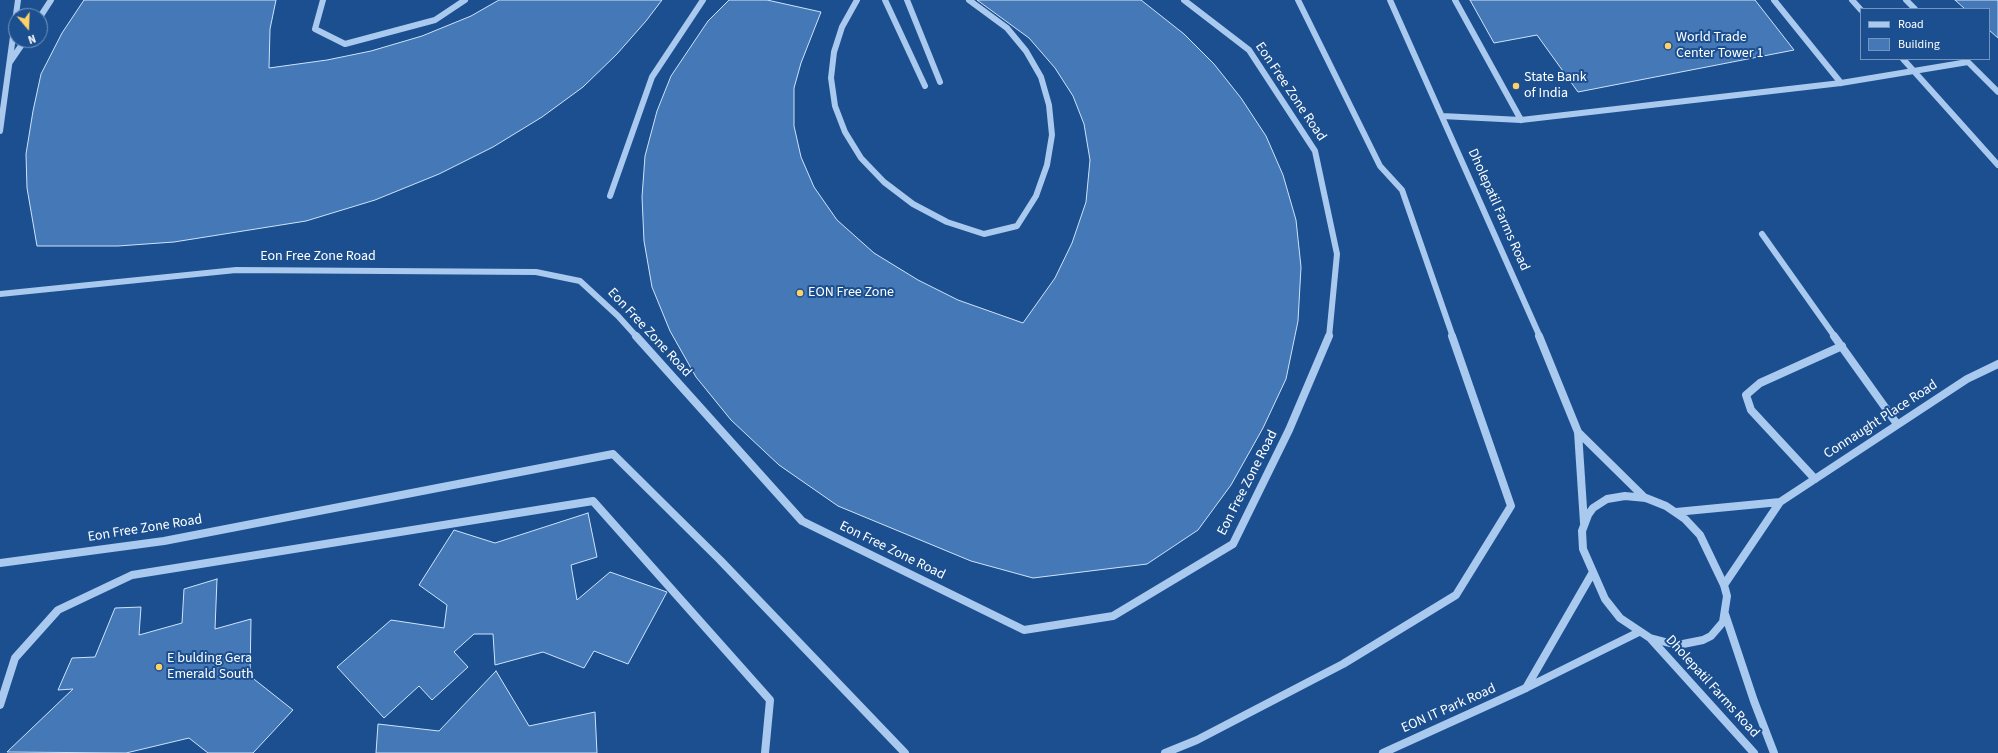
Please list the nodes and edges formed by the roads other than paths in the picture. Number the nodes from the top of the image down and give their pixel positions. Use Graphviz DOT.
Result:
graph roads {
  1 [pos="18,0"];
  2 [pos="323,0"];
  3 [pos="465,0"];
  4 [pos="703,0"];
  5 [pos="857,0"];
  6 [pos="885,0"];
  7 [pos="906,0"];
  8 [pos="969,0"];
  9 [pos="1184,0"];
  10 [pos="1298,0"];
  11 [pos="1390,0"];
  12 [pos="1455,0"];
  13 [pos="1774,0"];
  14 [pos="1852,0"];
  15 [pos="1906,0"];
  16 [pos="1914,8"];
  17 [pos="1860,9"];
  18 [pos="20,48"];
  19 [pos="1904,60"];
  20 [pos="1966,60"];
  21 [pos="10,63"];
  22 [pos="1914,72"];
  23 [pos="940,82"];
  24 [pos="1841,83"];
  25 [pos="924,86"];
  26 [pos="1998,92"];
  27 [pos="1442,116"];
  28 [pos="1521,120"];
  29 [pos="0,131"];
  30 [pos="1998,165"];
  31 [pos="610,196"];
  32 [pos="1762,234"];
  33 [pos="0,294"];
  34 [pos="1842,346"];
  35 [pos="1998,364"];
  36 [pos="1897,424"];
  37 [pos="1578,432"];
  38 [pos="1815,479"];
  39 [pos="1646,498"];
  40 [pos="1780,502"];
  41 [pos="1676,512"];
  42 [pos="1584,522"];
  43 [pos="0,563"];
  44 [pos="1593,572"];
  45 [pos="1724,586"];
  46 [pos="1725,614"];
  47 [pos="1639,632"];
  48 [pos="1650,638"];
  49 [pos="1526,688"];
  50 [pos="0,705"];
  51 [pos="765,753"];
  52 [pos="905,753"];
  53 [pos="1165,753"];
  54 [pos="1383,753"];
  55 [pos="1754,753"];
  56 [pos="1774,753"];
  1 -- 21 [label="street"];
  2 -- 3 [label="street"];
  4 -- 31 [label="street"];
  5 -- 8 [label="street"];
  6 -- 25 [label="street"];
  7 -- 23 [label="street"];
  9 -- 33 [label="street, Eon Free Zone Road"];
  10 -- 53 [label="street"];
  11 -- 27 [label="street, Dholepatil Farms Road"];
  12 -- 28 [label="street"];
  13 -- 24 [label="street"];
  14 -- 17 [label="street"];
  15 -- 16 [label="street"];
  18 -- 21 [label="street"];
  19 -- 22 [label="street"];
  20 -- 22 [label="street"];
  20 -- 26 [label="street"];
  21 -- 29 [label="street"];
  22 -- 24 [label="street"];
  22 -- 30 [label="street"];
  24 -- 28 [label="street"];
  27 -- 28 [label="street"];
  27 -- 37 [label="street, Dholepatil Farms Road"];
  32 -- 34 [label="street"];
  34 -- 36 [label="street"];
  34 -- 38 [label="street"];
  35 -- 36 [label="street, Connaught Place Road"];
  36 -- 38 [label="street, Connaught Place Road"];
  37 -- 39 [label="street, Dholepatil Farms Road"];
  37 -- 42 [label="street, Dholepatil Farms Road"];
  38 -- 40 [label="street, Connaught Place Road"];
  39 -- 41 [label="street"];
  39 -- 42 [label="street"];
  40 -- 41 [label="street, Connaught Place Road"];
  40 -- 45 [label="street, Connaught Place Road"];
  41 -- 45 [label="street"];
  42 -- 44 [label="street, Dholepatil Farms Road"];
  43 -- 52 [label="street, Eon Free Zone Road"];
  44 -- 47 [label="street, Dholepatil Farms Road"];
  44 -- 49 [label="street"];
  45 -- 46 [label="street"];
  46 -- 48 [label="street"];
  46 -- 56 [label="street, Dholepatil Farms Road"];
  47 -- 48 [label="street, Dholepatil Farms Road"];
  47 -- 49 [label="street, EON IT Park Road"];
  48 -- 55 [label="street, Dholepatil Farms Road"];
  49 -- 54 [label="street, EON IT Park Road"];
  50 -- 51 [label="street"];
}
